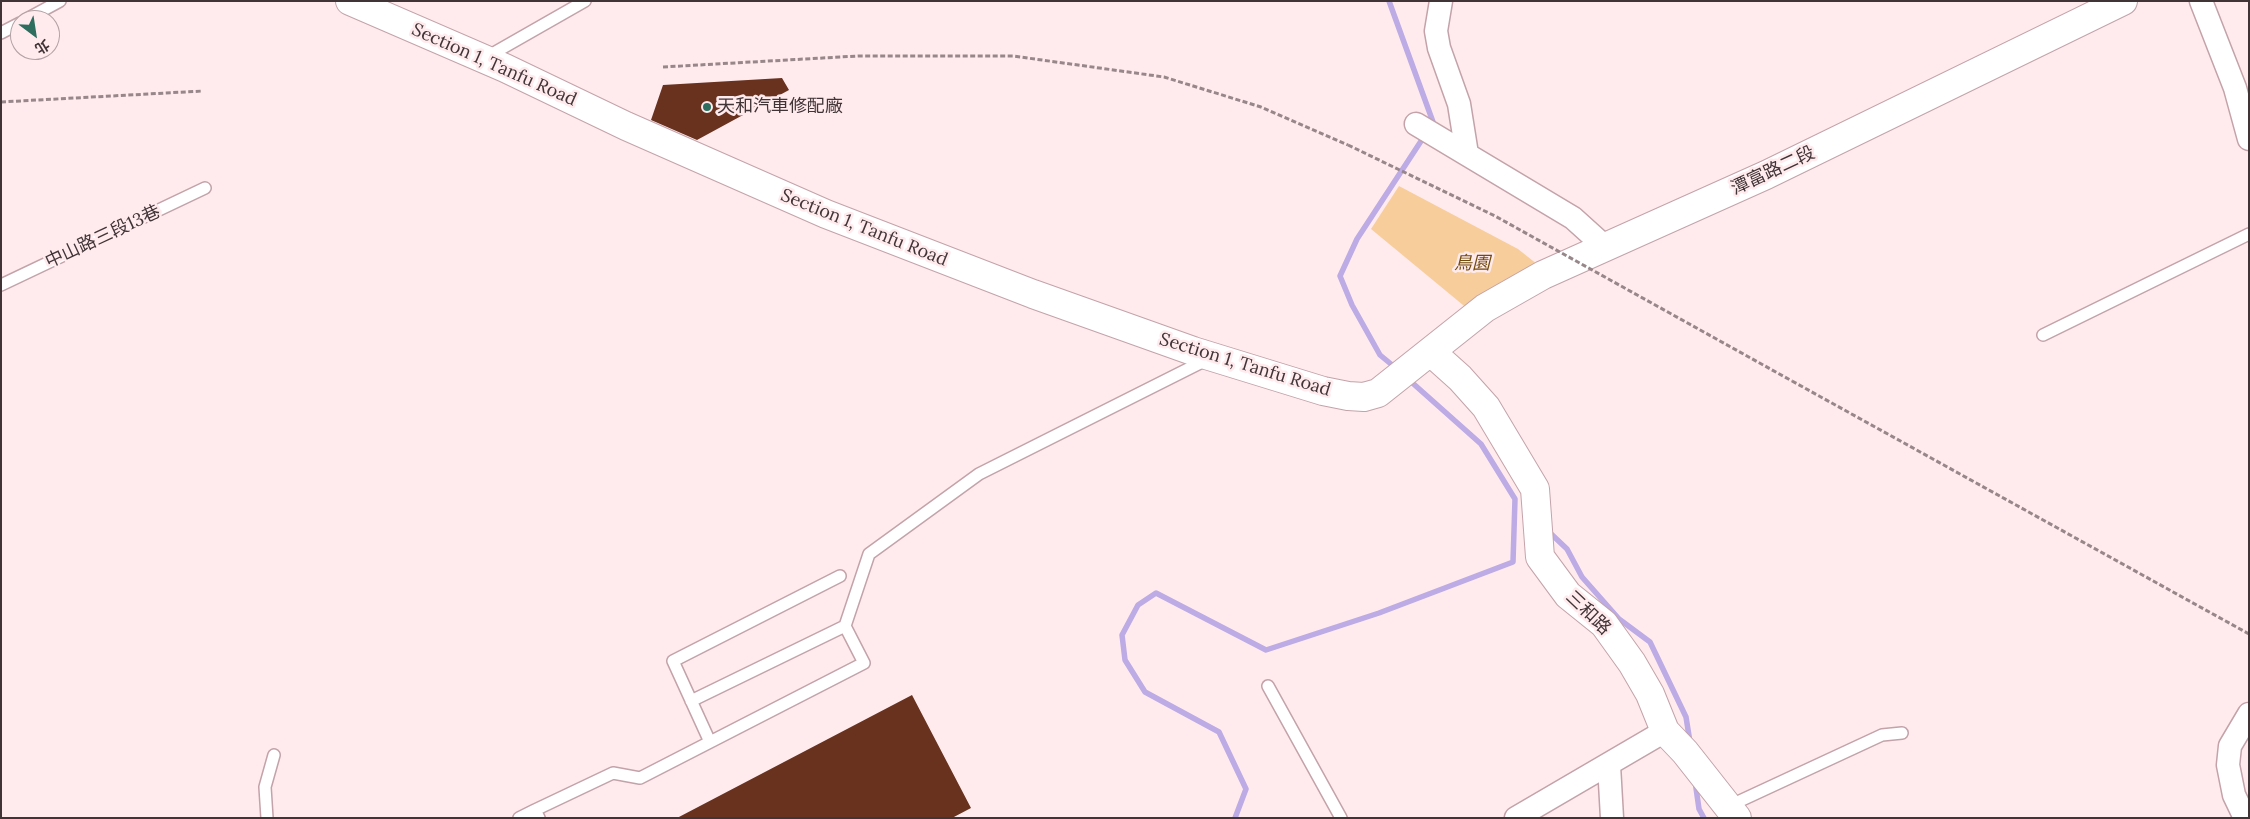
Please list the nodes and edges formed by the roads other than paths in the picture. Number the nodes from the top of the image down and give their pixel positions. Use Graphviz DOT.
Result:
graph roads {
  1 [pos="60,1"];
  2 [pos="350,1"];
  3 [pos="585,1"];
  4 [pos="1441,1"];
  5 [pos="2123,1"];
  6 [pos="2201,1"];
  7 [pos="43,10"];
  8 [pos="484,59"];
  9 [pos="1418,125"];
  10 [pos="2249,139"];
  11 [pos="1458,149"];
  12 [pos="205,188"];
  13 [pos="2249,234"];
  14 [pos="1604,246"];
  15 [pos="1,285"];
  16 [pos="2044,336"];
  17 [pos="1213,357"];
  18 [pos="1424,358"];
  19 [pos="840,576"];
  20 [pos="845,626"];
  21 [pos="1268,686"];
  22 [pos="691,701"];
  23 [pos="2249,714"];
  24 [pos="1665,731"];
  25 [pos="1902,733"];
  26 [pos="710,742"];
  27 [pos="274,755"];
  28 [pos="1610,765"];
  29 [pos="1733,812"];
  30 [pos="537,814"];
  31 [pos="267,818"];
  32 [pos="520,818"];
  33 [pos="1340,818"];
  34 [pos="1516,818"];
  35 [pos="1612,818"];
  36 [pos="2246,818"];
  1 -- 7 [label="lane"];
  2 -- 8 [label="street, Section 1, Tanfu Road"];
  3 -- 8 [label="lane"];
  4 -- 11 [label="street"];
  5 -- 14 [label="street, 潭富路二段"];
  6 -- 10 [label="street"];
  8 -- 17 [label="street, Section 1, Tanfu Road"];
  9 -- 11 [label="street"];
  11 -- 14 [label="street"];
  12 -- 15 [label="lane, 中山路三段13巷"];
  13 -- 16 [label="lane"];
  14 -- 18 [label="street, 潭富路二段"];
  17 -- 18 [label="street, Section 1, Tanfu Road"];
  17 -- 20 [label="lane"];
  18 -- 24 [label="street, 三和路"];
  19 -- 22 [label="lane"];
  20 -- 22 [label="lane"];
  20 -- 26 [label="lane"];
  21 -- 33 [label="lane"];
  22 -- 26 [label="lane"];
  23 -- 36 [label="street"];
  24 -- 28 [label="street"];
  24 -- 29 [label="street, 三和路"];
  25 -- 29 [label="lane"];
  26 -- 30 [label="lane"];
  27 -- 31 [label="lane"];
  28 -- 34 [label="street"];
  28 -- 35 [label="street"];
  30 -- 32 [label="lane"];
}
